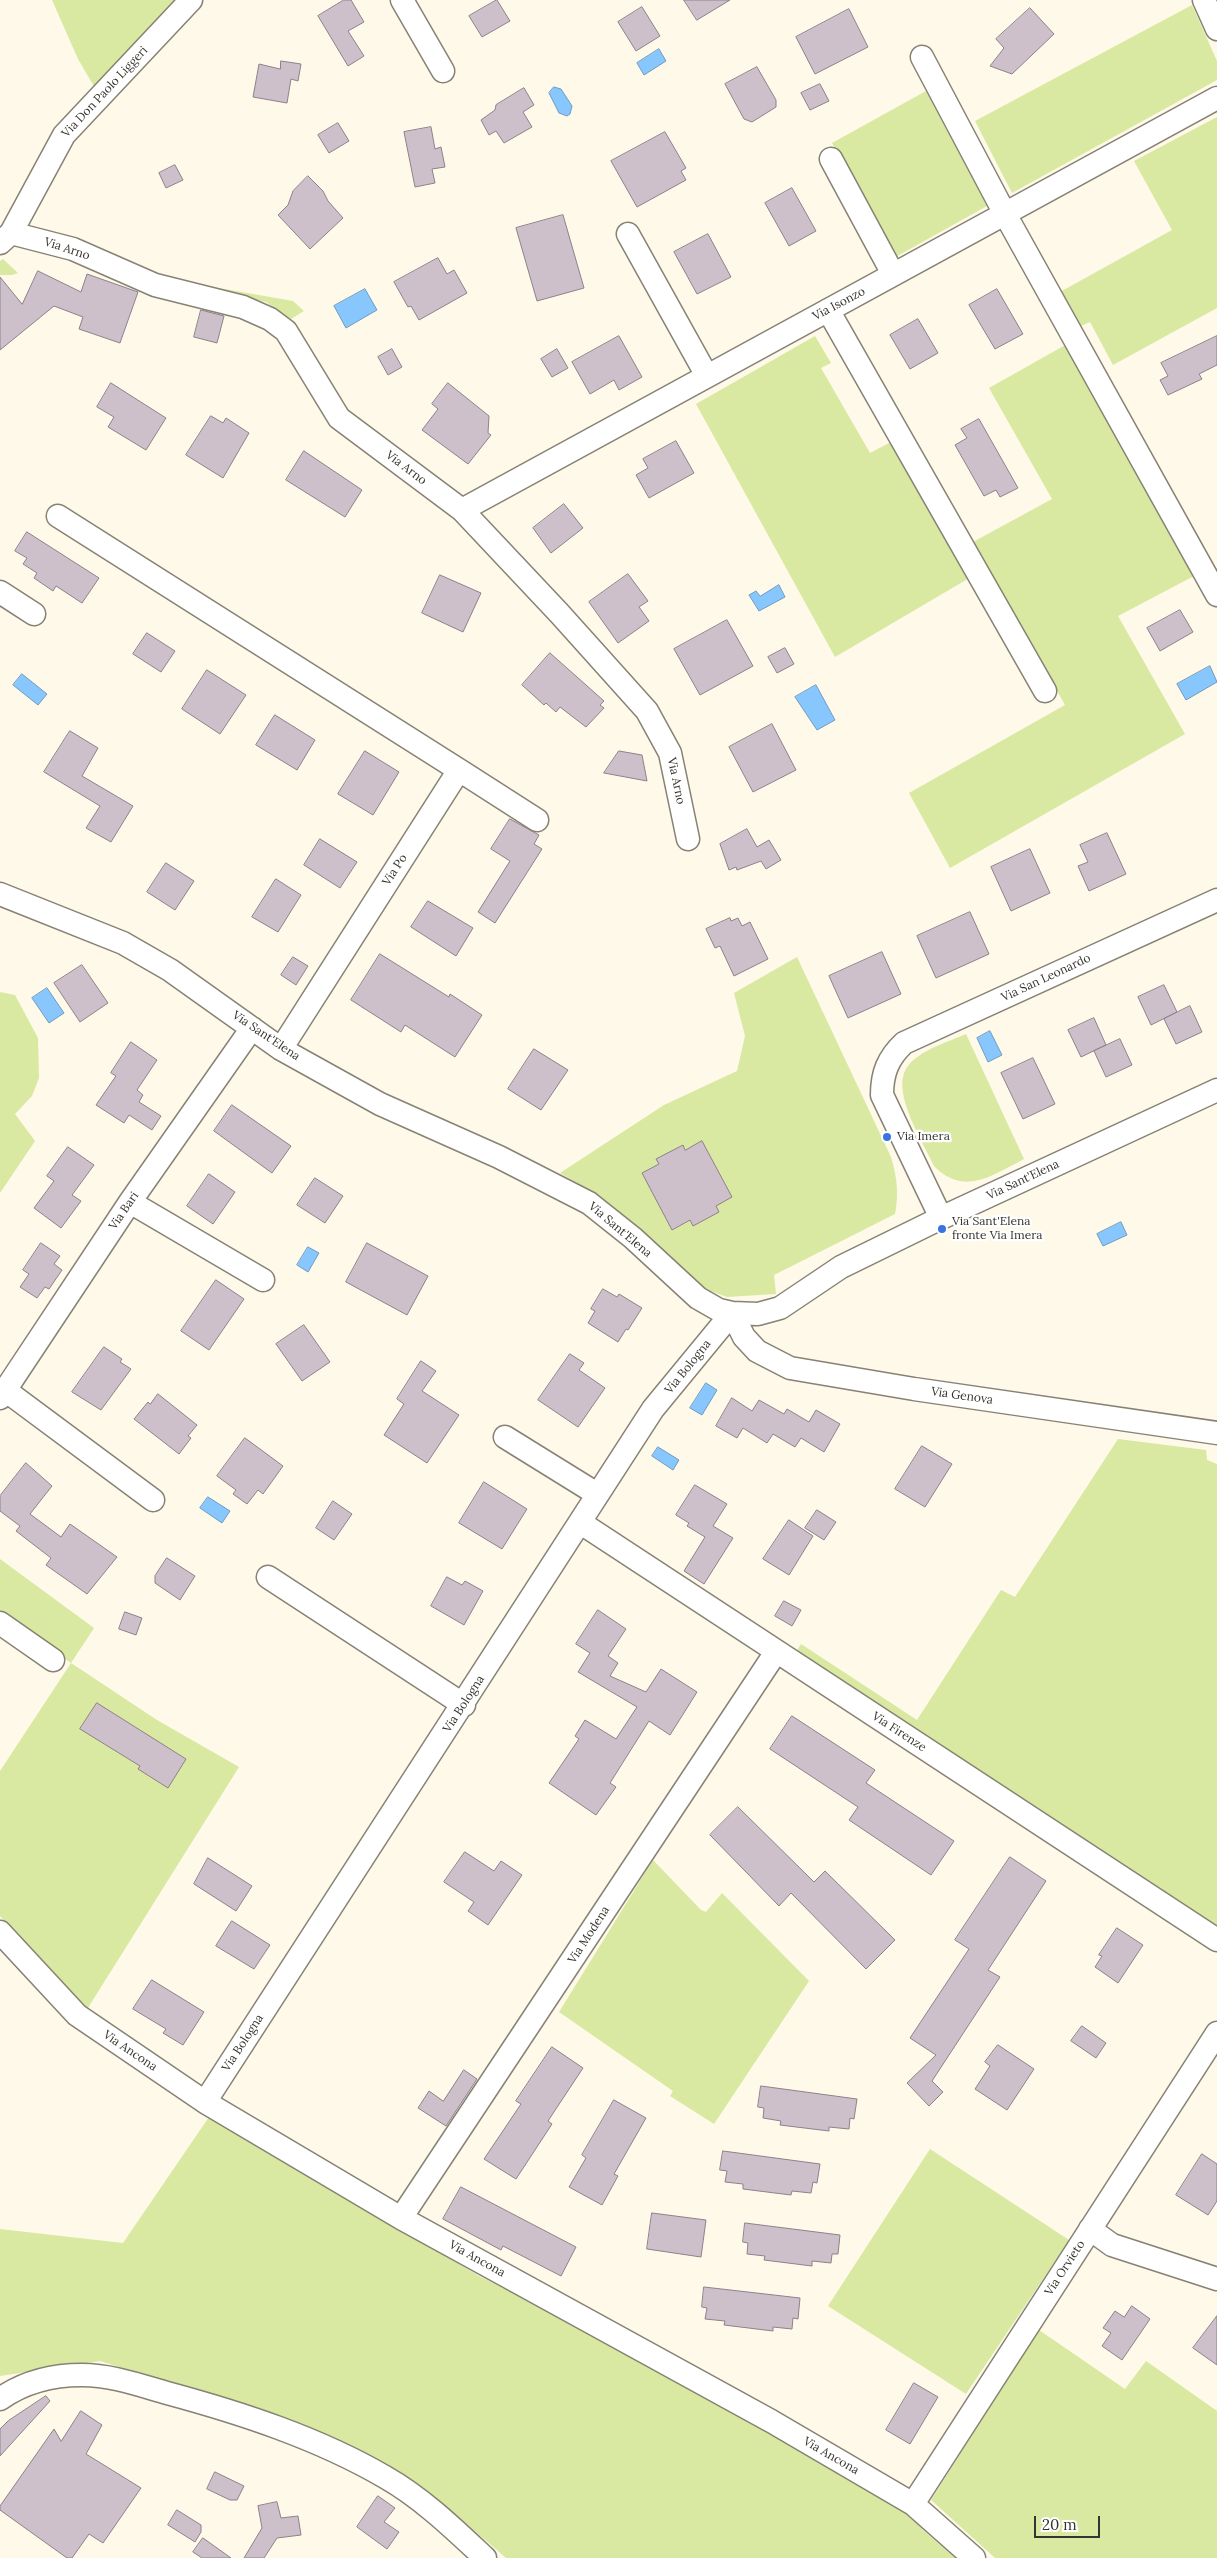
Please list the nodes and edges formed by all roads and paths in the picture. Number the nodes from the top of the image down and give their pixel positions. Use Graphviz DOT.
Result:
graph roads {
  1 [pos="191,0"];
  2 [pos="402,0"];
  3 [pos="1204,0"];
  4 [pos="1217,29"];
  5 [pos="922,57"];
  6 [pos="443,71"];
  7 [pos="1217,98"];
  8 [pos="832,159"];
  9 [pos="1005,214"];
  10 [pos="628,234"];
  11 [pos="5,238"];
  12 [pos="893,274"];
  13 [pos="828,310"];
  14 [pos="707,376"];
  15 [pos="462,510"];
  16 [pos="58,516"];
  17 [pos="0,592"];
  18 [pos="1217,595"];
  19 [pos="34,614"];
  20 [pos="1045,690"];
  21 [pos="459,770"];
  22 [pos="537,820"];
  23 [pos="688,839"];
  24 [pos="0,894"];
  25 [pos="1217,900"];
  26 [pos="252,1028"];
  27 [pos="281,1049"];
  28 [pos="1217,1090"];
  29 [pos="130,1202"];
  30 [pos="941,1218"];
  31 [pos="263,1280"];
  32 [pos="732,1313"];
  33 [pos="3,1394"];
  34 [pos="1217,1433"];
  35 [pos="505,1437"];
  36 [pos="597,1494"];
  37 [pos="153,1500"];
  38 [pos="581,1524"];
  39 [pos="268,1577"];
  40 [pos="0,1623"];
  41 [pos="776,1652"];
  42 [pos="53,1660"];
  43 [pos="464,1705"];
  44 [pos="0,1932"];
  45 [pos="1217,1940"];
  46 [pos="1217,2033"];
  47 [pos="205,2102"];
  48 [pos="402,2218"];
  49 [pos="1090,2229"];
  50 [pos="1217,2279"];
  51 [pos="0,2399"];
  52 [pos="913,2504"];
  53 [pos="484,2558"];
  54 [pos="974,2558"];
  1 -- 11 [label="street, Via Don Paolo Liggeri"];
  2 -- 6 [label="street"];
  3 -- 4 [label="street"];
  5 -- 9 [label="street"];
  7 -- 9 [label="street, Via Isonzo"];
  8 -- 12 [label="street"];
  9 -- 12 [label="street, Via Isonzo"];
  9 -- 18 [label="street"];
  10 -- 14 [label="street"];
  11 -- 15 [label="street, Via Arno"];
  12 -- 13 [label="street, Via Isonzo"];
  13 -- 14 [label="street, Via Isonzo"];
  13 -- 20 [label="street"];
  14 -- 15 [label="street, Via Isonzo"];
  15 -- 23 [label="street, Via Arno"];
  16 -- 21 [label="street"];
  17 -- 19 [label="street"];
  21 -- 22 [label="street"];
  21 -- 27 [label="street, Via Po"];
  24 -- 26 [label="street, Via Sant'Elena"];
  25 -- 30 [label="street, Via San Leonardo"];
  26 -- 27 [label="street, Via Sant'Elena"];
  26 -- 29 [label="street, Via Bari"];
  27 -- 32 [label="street, Via Sant'Elena"];
  28 -- 30 [label="street, Via Sant'Elena"];
  29 -- 31 [label="street"];
  29 -- 33 [label="street, Via Bari"];
  30 -- 32 [label="street, Via Sant'Elena"];
  32 -- 34 [label="street, Via Genova"];
  32 -- 36 [label="street, Via Bologna"];
  33 -- 37 [label="street"];
  35 -- 36 [label="street"];
  36 -- 38 [label="street, Via Bologna"];
  38 -- 41 [label="street, Via Firenze"];
  38 -- 43 [label="street, Via Bologna"];
  39 -- 43 [label="street"];
  40 -- 42 [label="street"];
  41 -- 45 [label="street, Via Firenze"];
  41 -- 48 [label="street, Via Modena"];
  43 -- 47 [label="street, Via Bologna"];
  44 -- 47 [label="street, Via Ancona"];
  46 -- 49 [label="street, Via Orvieto"];
  47 -- 48 [label="street, Via Ancona"];
  48 -- 52 [label="street, Via Ancona"];
  49 -- 50 [label="street"];
  49 -- 52 [label="street, Via Orvieto"];
  51 -- 53 [label="street"];
  52 -- 54 [label="street, Via Ancona"];
}
